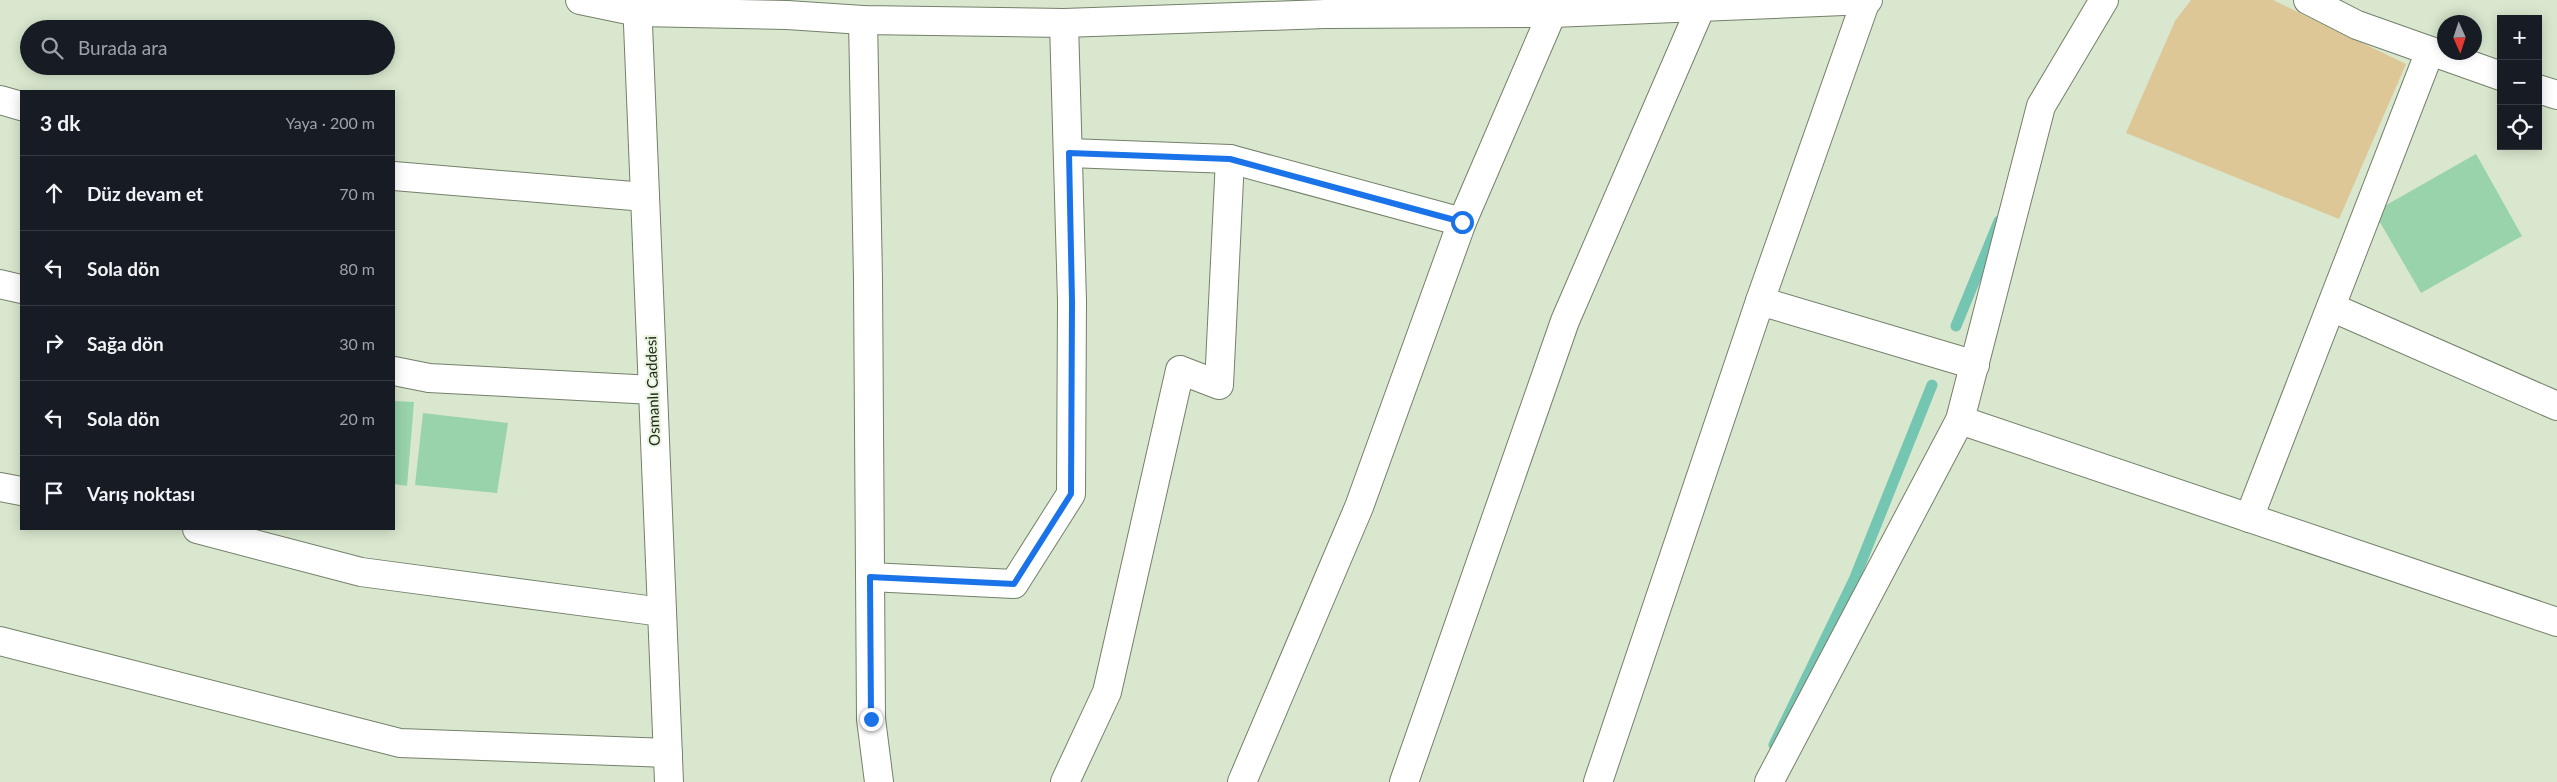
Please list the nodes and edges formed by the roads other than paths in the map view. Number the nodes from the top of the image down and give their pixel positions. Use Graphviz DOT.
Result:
graph roads {
  1 [pos="580,0"];
  2 [pos="1867,0"];
  3 [pos="2104,0"];
  4 [pos="2308,0"];
  5 [pos="637,6"];
  6 [pos="787,7"];
  7 [pos="1327,7"];
  8 [pos="1701,7"];
  9 [pos="1133,10"];
  10 [pos="941,11"];
  11 [pos="1552,13"];
  12 [pos="862,20"];
  13 [pos="1064,24"];
  14 [pos="2430,51"];
  15 [pos="2497,75"];
  16 [pos="2542,90"];
  17 [pos="2557,96"];
  18 [pos="0,100"];
  19 [pos="20,106"];
  20 [pos="1069,153"];
  21 [pos="1230,159"];
  22 [pos="395,176"];
  23 [pos="645,197"];
  24 [pos="1462,222"];
  25 [pos="0,284"];
  26 [pos="20,289"];
  27 [pos="1760,301"];
  28 [pos="2331,307"];
  29 [pos="1975,365"];
  30 [pos="395,371"];
  31 [pos="653,390"];
  32 [pos="2557,406"];
  33 [pos="1960,420"];
  34 [pos="0,488"];
  35 [pos="20,491"];
  36 [pos="2248,518"];
  37 [pos="201,530"];
  38 [pos="870,577"];
  39 [pos="662,612"];
  40 [pos="2557,622"];
  41 [pos="0,641"];
  42 [pos="668,754"];
  43 [pos="669,782"];
  44 [pos="879,782"];
  45 [pos="1065,782"];
  46 [pos="1242,782"];
  47 [pos="1404,782"];
  48 [pos="1598,782"];
  49 [pos="1769,782"];
  1 -- 5 [label="street"];
  2 -- 8 [label="street"];
  2 -- 27 [label="street"];
  3 -- 29 [label="street"];
  4 -- 14 [label="street"];
  5 -- 6 [label="street"];
  5 -- 23 [label="street, Osmanlı Caddesi"];
  6 -- 12 [label="street"];
  7 -- 9 [label="street"];
  7 -- 11 [label="street"];
  8 -- 11 [label="street"];
  8 -- 47 [label="street"];
  9 -- 13 [label="street"];
  10 -- 12 [label="street"];
  10 -- 13 [label="street"];
  11 -- 24 [label="street"];
  12 -- 38 [label="street"];
  13 -- 20 [label="street"];
  14 -- 15 [label="street"];
  14 -- 28 [label="street"];
  16 -- 17 [label="street"];
  18 -- 19 [label="street"];
  20 -- 21 [label="street"];
  20 -- 38 [label="street"];
  21 -- 24 [label="street"];
  21 -- 45 [label="street"];
  22 -- 23 [label="street"];
  23 -- 31 [label="street, Osmanlı Caddesi"];
  24 -- 46 [label="street"];
  25 -- 26 [label="street"];
  27 -- 29 [label="street"];
  27 -- 48 [label="street"];
  28 -- 32 [label="street"];
  28 -- 36 [label="street"];
  29 -- 33 [label="street"];
  30 -- 31 [label="street"];
  31 -- 39 [label="street, Osmanlı Caddesi"];
  33 -- 36 [label="street"];
  33 -- 49 [label="street"];
  34 -- 35 [label="street"];
  36 -- 40 [label="street"];
  37 -- 39 [label="street"];
  38 -- 44 [label="street"];
  39 -- 42 [label="street, Osmanlı Caddesi"];
  41 -- 42 [label="street"];
  42 -- 43 [label="street, Osmanlı Caddesi"];
}
